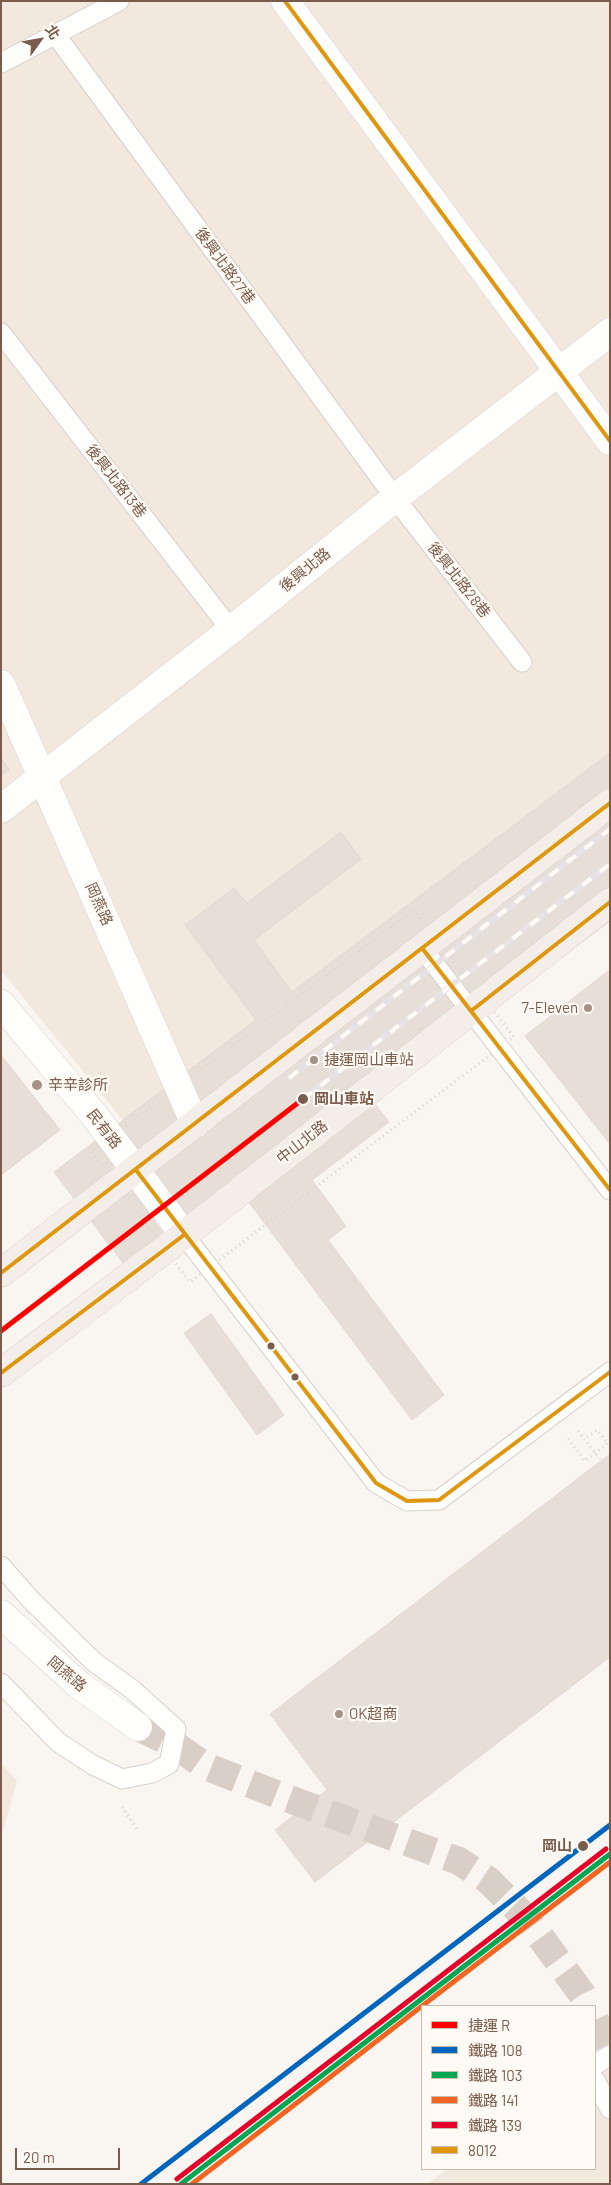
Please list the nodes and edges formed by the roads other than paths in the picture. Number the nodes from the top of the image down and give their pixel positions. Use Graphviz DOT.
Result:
graph roads {
  1 [pos="118,1"];
  2 [pos="285,1"];
  3 [pos="55,34"];
  4 [pos="1,63"];
  5 [pos="610,332"];
  6 [pos="1,333"];
  7 [pos="559,372"];
  8 [pos="610,441"];
  9 [pos="395,498"];
  10 [pos="231,630"];
  11 [pos="522,662"];
  12 [pos="1,684"];
  13 [pos="42,777"];
  14 [pos="610,803"];
  15 [pos="1,809"];
  16 [pos="610,902"];
  17 [pos="429,942"];
  18 [pos="477,1005"];
  19 [pos="5,1016"];
  20 [pos="195,1124"];
  21 [pos="126,1178"];
  22 [pos="610,1190"];
  23 [pos="174,1242"];
  24 [pos="1,1273"];
  25 [pos="610,1372"];
  26 [pos="1,1374"];
  27 [pos="1,1566"];
  28 [pos="1,1614"];
  29 [pos="1,1683"];
  30 [pos="138,1727"];
  31 [pos="610,2055"];
  32 [pos="596,2064"];
  33 [pos="596,2082"];
  34 [pos="610,2109"];
  1 -- 3 [label="lane"];
  2 -- 7 [label="street"];
  3 -- 4 [label="lane"];
  3 -- 9 [label="lane, 後興北路27巷"];
  5 -- 7 [label="street, 後興北路"];
  6 -- 10 [label="lane, 後興北路13巷"];
  7 -- 8 [label="street"];
  7 -- 9 [label="street, 後興北路"];
  9 -- 10 [label="street, 後興北路"];
  9 -- 11 [label="lane, 後興北路28巷"];
  10 -- 13 [label="street, 後興北路"];
  12 -- 13 [label="street, 岡燕路"];
  13 -- 15 [label="street, 後興北路"];
  13 -- 20 [label="street, 岡燕路"];
  14 -- 17 [label="main road"];
  16 -- 18 [label="main road, 中山北路"];
  17 -- 18 [label="lane"];
  17 -- 20 [label="main road"];
  18 -- 22 [label="lane"];
  18 -- 23 [label="main road, 中山北路"];
  19 -- 21 [label="street, 民有路"];
  20 -- 21 [label="main road"];
  21 -- 23 [label="street, 民有路"];
  21 -- 24 [label="main road"];
  23 -- 25 [label="lane"];
  23 -- 26 [label="main road, 中山北路"];
  27 -- 29 [label="lane"];
  28 -- 30 [label="street, 岡燕路"];
  31 -- 32 [label="lane"];
  33 -- 34 [label="lane"];
}
